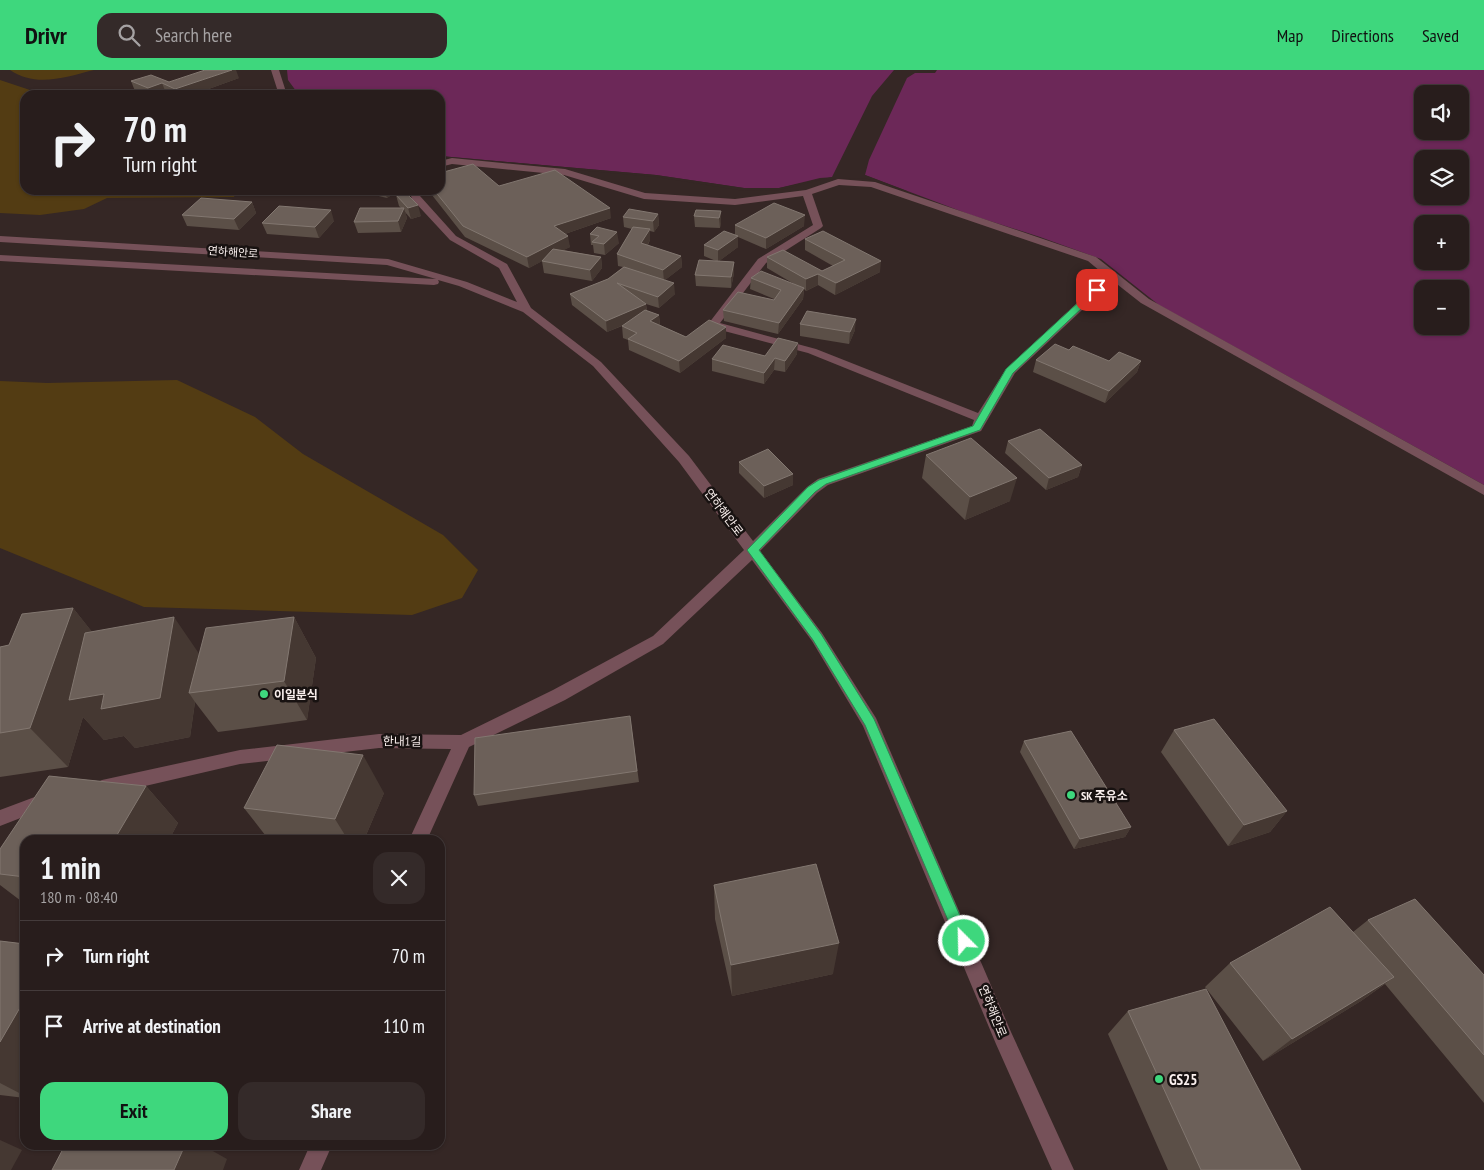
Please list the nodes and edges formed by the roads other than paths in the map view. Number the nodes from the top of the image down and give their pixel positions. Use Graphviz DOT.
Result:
graph roads {
  1 [pos="277,73"];
  2 [pos="282,90"];
  3 [pos="445,163"];
  4 [pos="807,193"];
  5 [pos="415,195"];
  6 [pos="0,239"];
  7 [pos="0,258"];
  8 [pos="1112,276"];
  9 [pos="463,284"];
  10 [pos="527,310"];
  11 [pos="981,418"];
  12 [pos="1484,491"];
  13 [pos="753,550"];
  14 [pos="463,742"];
  15 [pos="88,791"];
  16 [pos="60,798"];
  17 [pos="0,818"];
  18 [pos="420,835"];
  19 [pos="319,1150"];
  20 [pos="310,1170"];
  21 [pos="1062,1170"];
  1 -- 2 [label="street"];
  3 -- 4 [label="street"];
  4 -- 8 [label="street"];
  4 -- 11 [label="street"];
  5 -- 10 [label="street"];
  6 -- 9 [label="street, 연하해안로"];
  7 -- 9 [label="street, 연하해안로"];
  8 -- 11 [label="street, 한내1길"];
  8 -- 12 [label="street"];
  9 -- 10 [label="street, 연하해안로"];
  10 -- 13 [label="street, 연하해안로"];
  11 -- 13 [label="street, 한내1길"];
  13 -- 14 [label="street, 한내1길"];
  13 -- 21 [label="street, 연하해안로"];
  14 -- 15 [label="street, 한내1길"];
  14 -- 18 [label="street"];
  16 -- 17 [label="street"];
  19 -- 20 [label="street"];
}
